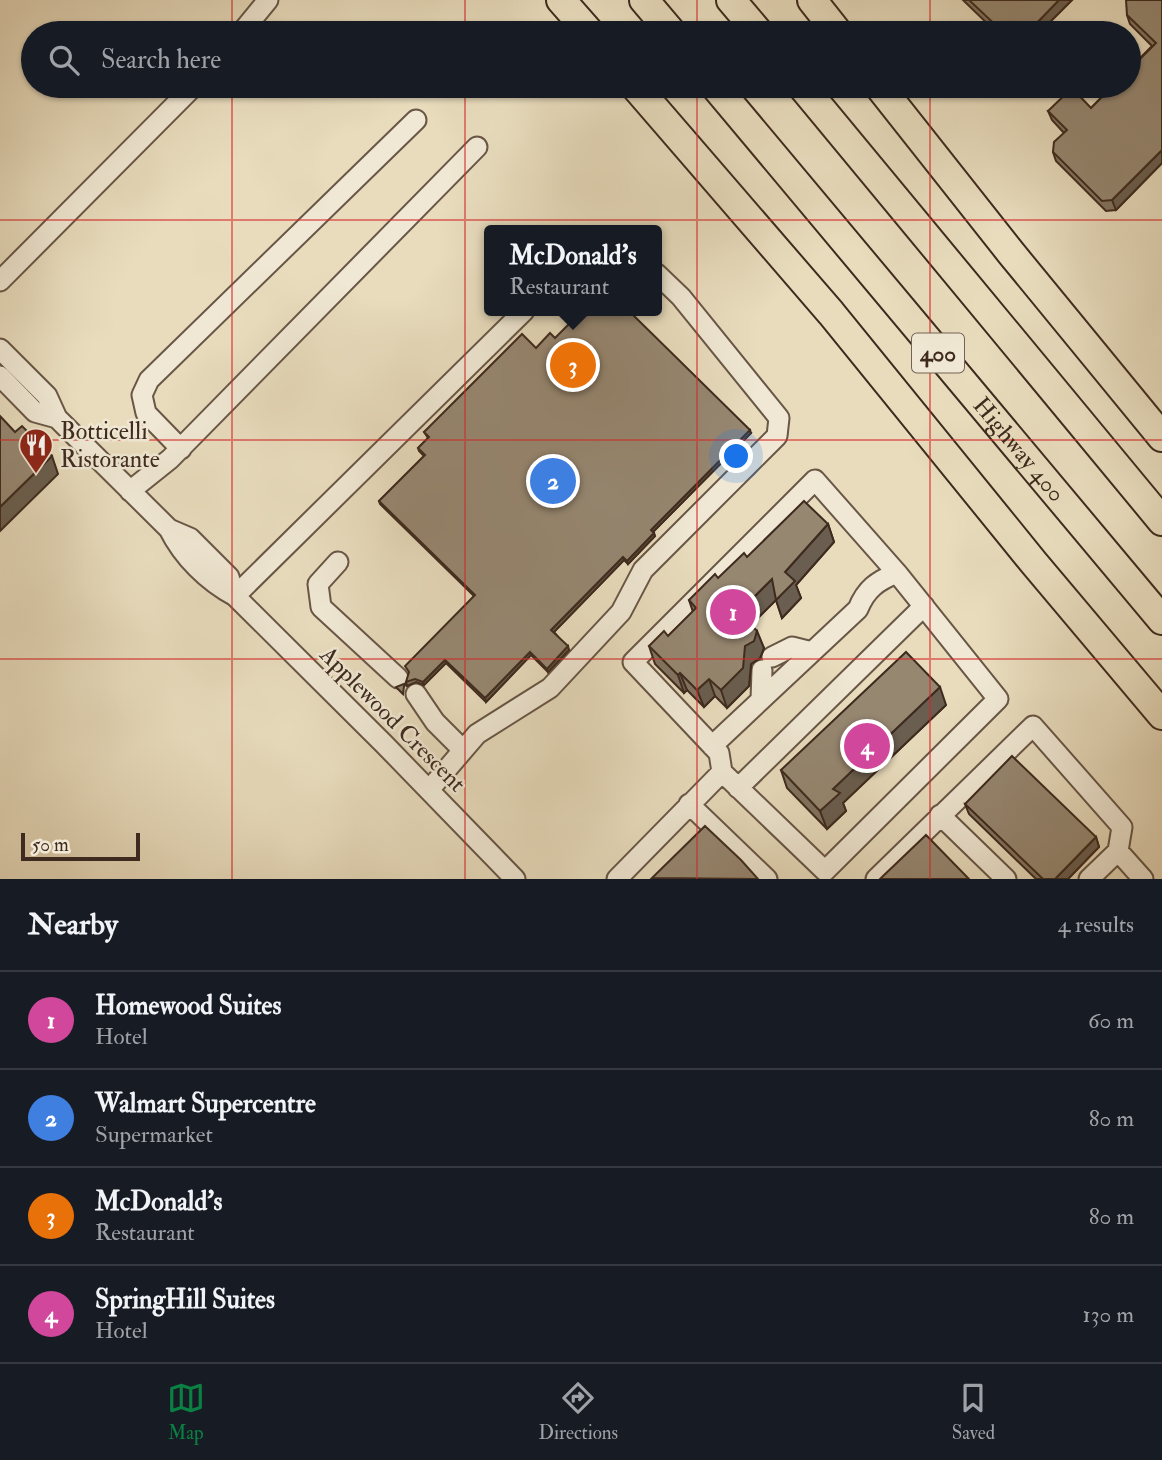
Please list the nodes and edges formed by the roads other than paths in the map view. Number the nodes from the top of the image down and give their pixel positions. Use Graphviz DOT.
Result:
graph roads {
  1 [pos="268,0"];
  2 [pos="561,0"];
  3 [pos="644,0"];
  4 [pos="731,0"];
  5 [pos="812,0"];
  6 [pos="251,21"];
  7 [pos="579,21"];
  8 [pos="661,21"];
  9 [pos="749,21"];
  10 [pos="829,21"];
  11 [pos="182,98"];
  12 [pos="645,98"];
  13 [pos="725,98"];
  14 [pos="812,98"];
  15 [pos="888,98"];
  16 [pos="416,120"];
  17 [pos="477,147"];
  18 [pos="662,279"];
  19 [pos="0,281"];
  20 [pos="519,316"];
  21 [pos="0,349"];
  22 [pos="0,376"];
  23 [pos="57,418"];
  24 [pos="1162,437"];
  25 [pos="181,449"];
  26 [pos="130,491"];
  27 [pos="1162,521"];
  28 [pos="338,562"];
  29 [pos="897,573"];
  30 [pos="235,596"];
  31 [pos="924,606"];
  32 [pos="1162,620"];
  33 [pos="812,652"];
  34 [pos="398,677"];
  35 [pos="416,694"];
  36 [pos="761,700"];
  37 [pos="1162,715"];
  38 [pos="712,746"];
  39 [pos="463,750"];
  40 [pos="722,772"];
  41 [pos="738,788"];
  42 [pos="429,790"];
  43 [pos="690,804"];
  44 [pos="940,815"];
  45 [pos="712,826"];
  46 [pos="694,844"];
  47 [pos="1118,851"];
  48 [pos="821,875"];
  49 [pos="515,879"];
  50 [pos="617,879"];
  51 [pos="767,879"];
  52 [pos="876,879"];
  53 [pos="1006,879"];
  54 [pos="1089,879"];
  55 [pos="1143,879"];
  1 -- 6 [label="street"];
  2 -- 7 [label="highway"];
  3 -- 8 [label="highway"];
  4 -- 9 [label="highway"];
  5 -- 10 [label="highway"];
  11 -- 19 [label="street"];
  12 -- 37 [label="highway"];
  13 -- 32 [label="highway, Highway 400 / 400"];
  14 -- 27 [label="highway, 400"];
  15 -- 24 [label="highway"];
  16 -- 25 [label="street"];
  17 -- 25 [label="street"];
  18 -- 39 [label="street"];
  20 -- 30 [label="street"];
  21 -- 23 [label="street, Applewood Crescent"];
  22 -- 23 [label="street, Applewood Crescent"];
  23 -- 26 [label="street, Applewood Crescent"];
  25 -- 26 [label="street"];
  26 -- 30 [label="street, Applewood Crescent"];
  28 -- 34 [label="street"];
  29 -- 31 [label="street"];
  29 -- 33 [label="street"];
  29 -- 38 [label="street"];
  30 -- 42 [label="street, Applewood Crescent"];
  31 -- 41 [label="street"];
  31 -- 48 [label="street"];
  33 -- 36 [label="street"];
  33 -- 36 [label="street"];
  35 -- 39 [label="street"];
  36 -- 38 [label="street"];
  38 -- 40 [label="street"];
  39 -- 42 [label="street"];
  40 -- 41 [label="street"];
  40 -- 43 [label="street"];
  41 -- 48 [label="street"];
  42 -- 49 [label="street, Applewood Crescent"];
  43 -- 45 [label="street"];
  43 -- 50 [label="street"];
  44 -- 47 [label="street"];
  44 -- 52 [label="street"];
  44 -- 53 [label="street"];
  45 -- 46 [label="street"];
  45 -- 51 [label="street"];
  47 -- 54 [label="street"];
  47 -- 55 [label="street"];
}
